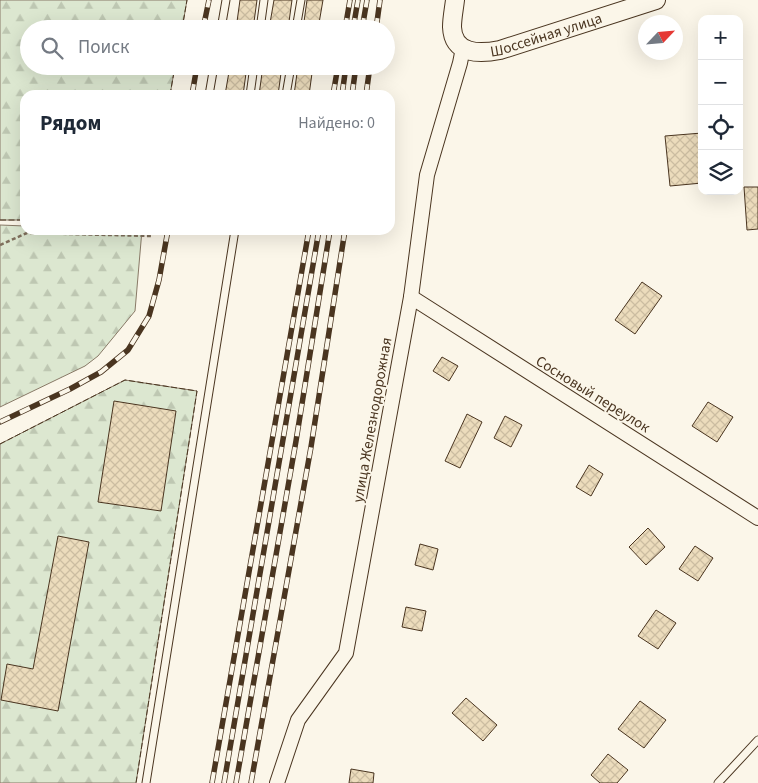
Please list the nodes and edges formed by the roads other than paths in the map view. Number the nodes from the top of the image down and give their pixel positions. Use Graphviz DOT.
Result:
graph roads {
  1 [pos="226,0"];
  2 [pos="264,0"];
  3 [pos="301,0"];
  4 [pos="455,0"];
  5 [pos="656,0"];
  6 [pos="223,20"];
  7 [pos="261,20"];
  8 [pos="298,20"];
  9 [pos="463,48"];
  10 [pos="212,75"];
  11 [pos="253,75"];
  12 [pos="289,75"];
  13 [pos="210,90"];
  14 [pos="251,90"];
  15 [pos="287,90"];
  16 [pos="234,235"];
  17 [pos="411,297"];
  18 [pos="758,518"];
  19 [pos="758,740"];
  20 [pos="146,783"];
  21 [pos="277,783"];
  22 [pos="718,783"];
  1 -- 6 [label="lane"];
  2 -- 7 [label="lane"];
  3 -- 8 [label="lane"];
  4 -- 9 [label="street"];
  5 -- 9 [label="street, Шоссейная улица"];
  9 -- 17 [label="street, улица Железнодорожная"];
  10 -- 13 [label="lane"];
  11 -- 14 [label="lane"];
  12 -- 15 [label="lane"];
  16 -- 20 [label="lane"];
  17 -- 18 [label="street, Сосновый переулок"];
  17 -- 21 [label="street, улица Железнодорожная"];
  19 -- 22 [label="lane"];
}
